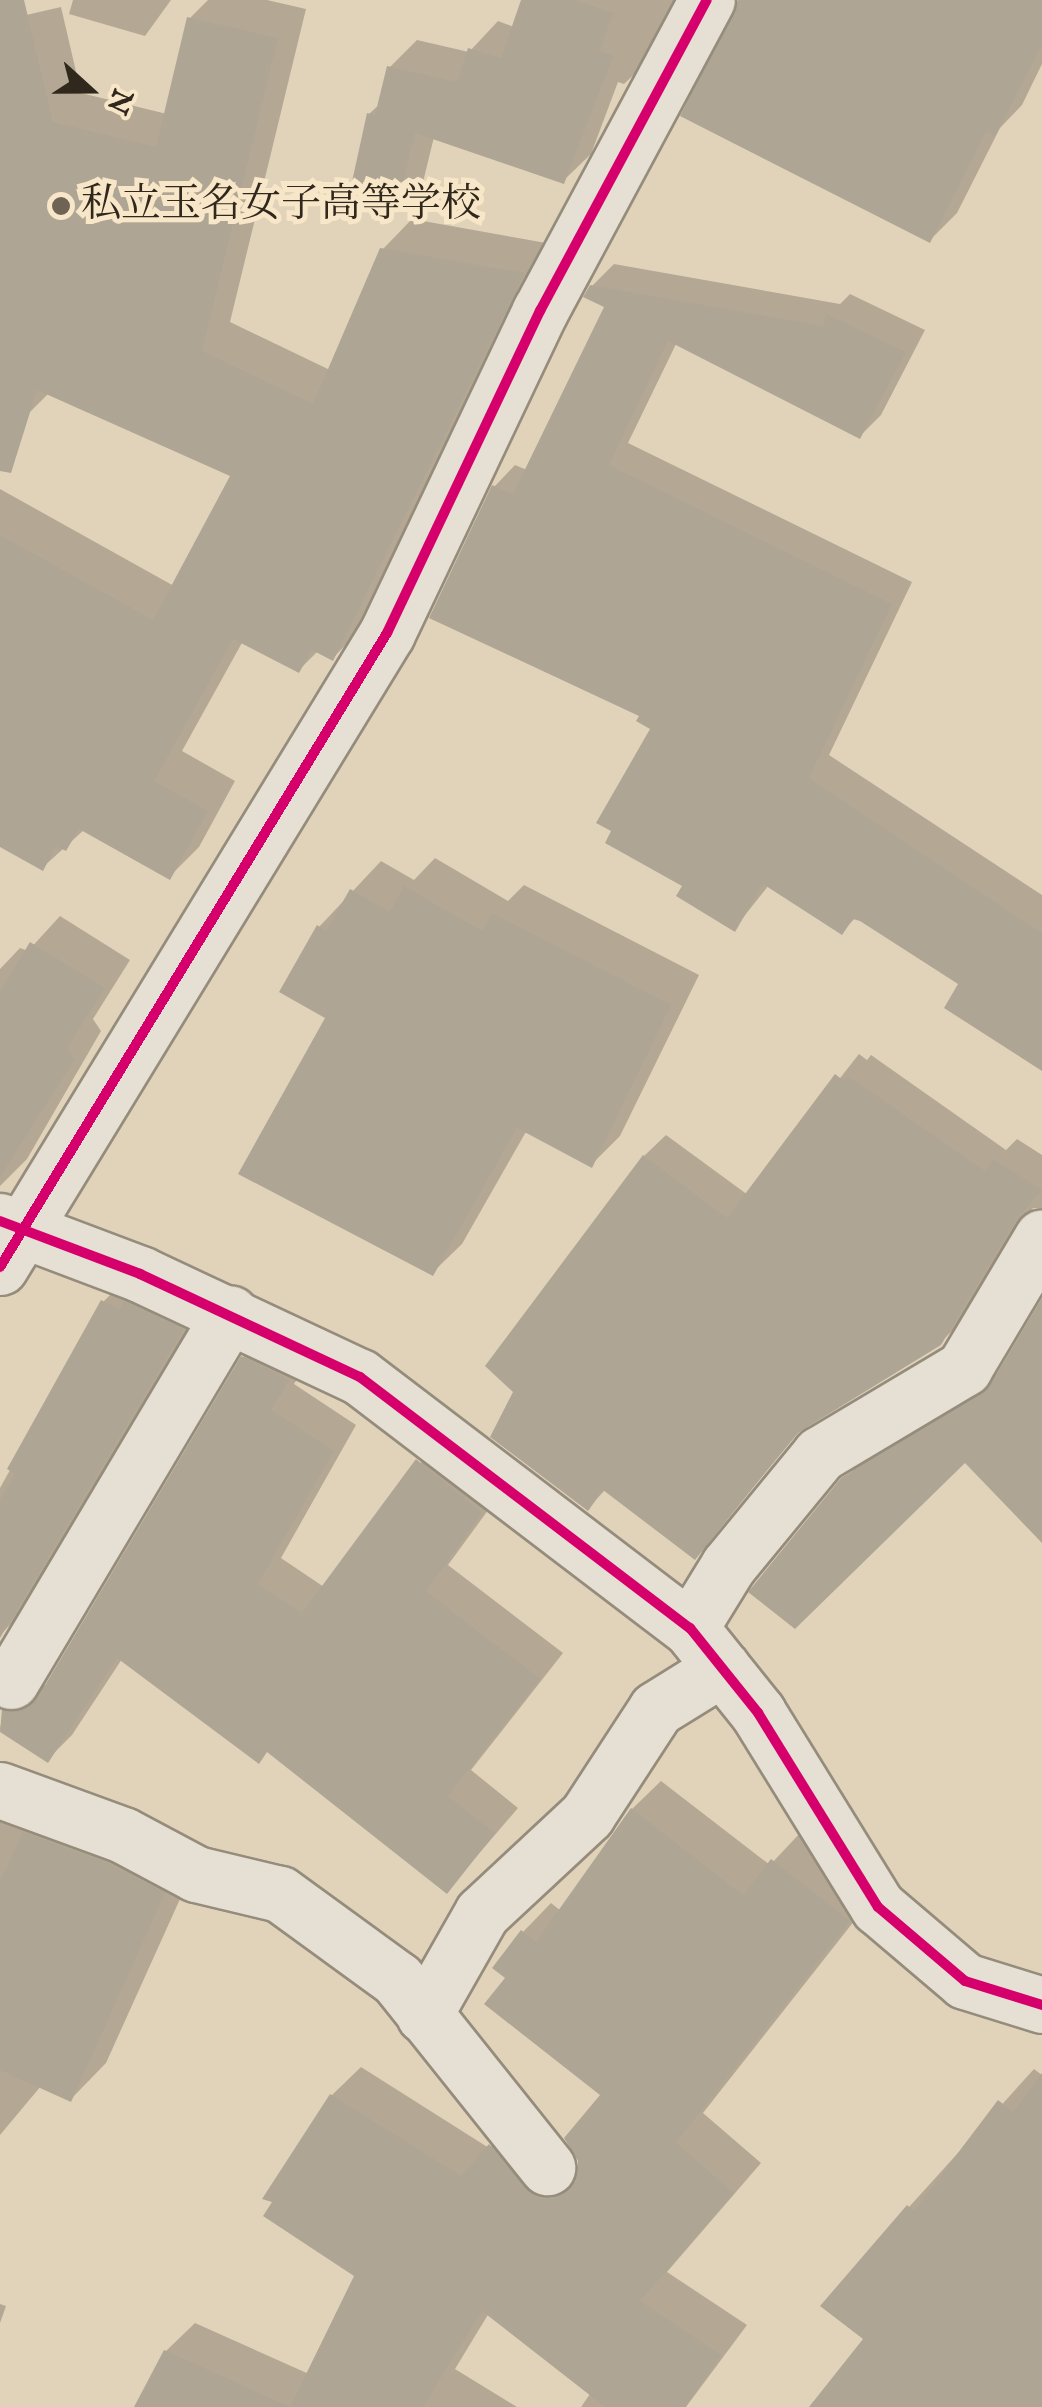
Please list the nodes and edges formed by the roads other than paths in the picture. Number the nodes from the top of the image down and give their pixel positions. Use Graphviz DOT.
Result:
graph roads {
  1 [pos="707,0"];
  2 [pos="1042,1237"];
  3 [pos="6,1240"];
  4 [pos="230,1314"];
  5 [pos="706,1648"];
  6 [pos="11,1680"];
  7 [pos="0,1790"];
  8 [pos="1042,2005"];
  9 [pos="424,2014"];
  10 [pos="547,2168"];
  1 -- 3 [label="street"];
  2 -- 5 [label="street"];
  3 -- 4 [label="street"];
  4 -- 5 [label="street"];
  4 -- 6 [label="street"];
  5 -- 8 [label="street"];
  5 -- 9 [label="street"];
  7 -- 9 [label="street"];
  9 -- 10 [label="street"];
}
